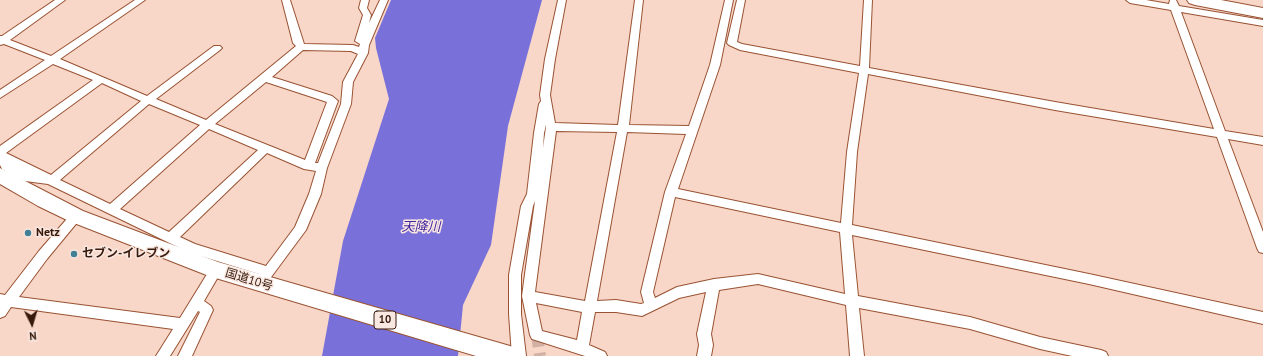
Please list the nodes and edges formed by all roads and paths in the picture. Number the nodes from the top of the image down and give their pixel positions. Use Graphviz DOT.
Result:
graph roads {
  1 [pos="61,0"];
  2 [pos="142,0"];
  3 [pos="286,0"];
  4 [pos="365,0"];
  5 [pos="384,0"];
  6 [pos="562,0"];
  7 [pos="639,0"];
  8 [pos="729,0"];
  9 [pos="741,0"];
  10 [pos="868,0"];
  11 [pos="1130,0"];
  12 [pos="1195,0"];
  13 [pos="1237,0"];
  14 [pos="1174,4"];
  15 [pos="1263,4"];
  16 [pos="1263,13"];
  17 [pos="1263,23"];
  18 [pos="1,40"];
  19 [pos="301,47"];
  20 [pos="217,48"];
  21 [pos="363,49"];
  22 [pos="52,60"];
  23 [pos="864,71"];
  24 [pos="265,78"];
  25 [pos="101,79"];
  26 [pos="0,95"];
  27 [pos="546,95"];
  28 [pos="148,100"];
  29 [pos="207,125"];
  30 [pos="551,127"];
  31 [pos="623,128"];
  32 [pos="693,130"];
  33 [pos="1221,134"];
  34 [pos="1263,141"];
  35 [pos="266,148"];
  36 [pos="0,152"];
  37 [pos="0,156"];
  38 [pos="308,166"];
  39 [pos="322,168"];
  40 [pos="9,176"];
  41 [pos="53,180"];
  42 [pos="671,192"];
  43 [pos="111,210"];
  44 [pos="76,216"];
  45 [pos="846,229"];
  46 [pos="171,238"];
  47 [pos="1263,248"];
  48 [pos="532,259"];
  49 [pos="216,270"];
  50 [pos="267,281"];
  51 [pos="714,284"];
  52 [pos="515,285"];
  53 [pos="528,296"];
  54 [pos="5,300"];
  55 [pos="852,301"];
  56 [pos="196,302"];
  57 [pos="651,306"];
  58 [pos="588,307"];
  59 [pos="0,312"];
  60 [pos="1263,318"];
  61 [pos="183,324"];
  62 [pos="582,348"];
  63 [pos="503,354"];
  64 [pos="162,356"];
  65 [pos="185,356"];
  66 [pos="519,356"];
  67 [pos="600,356"];
  68 [pos="704,356"];
  69 [pos="856,356"];
  70 [pos="1101,356"];
  1 -- 18 [label="street"];
  2 -- 22 [label="street"];
  3 -- 19 [label="street"];
  4 -- 21 [label="street"];
  5 -- 21 [label="street"];
  6 -- 27 [label="street"];
  7 -- 31 [label="street"];
  8 -- 32 [label="street"];
  9 -- 23 [label="street"];
  10 -- 23 [label="street"];
  11 -- 14 [label="street"];
  12 -- 16 [label="highway"];
  13 -- 15 [label="highway"];
  14 -- 17 [label="street"];
  14 -- 33 [label="street"];
  18 -- 22 [label="street"];
  19 -- 21 [label="street"];
  19 -- 24 [label="street"];
  20 -- 28 [label="street"];
  21 -- 39 [label="street"];
  22 -- 25 [label="street"];
  22 -- 26 [label="street"];
  23 -- 33 [label="street"];
  23 -- 45 [label="street"];
  24 -- 29 [label="street"];
  24 -- 38 [label="street"];
  25 -- 28 [label="street"];
  25 -- 36 [label="street"];
  27 -- 30 [label="street"];
  27 -- 52 [label="street"];
  28 -- 29 [label="street"];
  28 -- 41 [label="street"];
  29 -- 35 [label="street"];
  29 -- 43 [label="street"];
  30 -- 31 [label="street"];
  30 -- 48 [label="street"];
  31 -- 32 [label="street"];
  31 -- 58 [label="street"];
  32 -- 42 [label="street"];
  33 -- 34 [label="street"];
  33 -- 47 [label="street"];
  35 -- 38 [label="street"];
  35 -- 46 [label="street"];
  37 -- 40 [label="street"];
  37 -- 41 [label="street"];
  38 -- 39 [label="street"];
  39 -- 50 [label="street"];
  40 -- 41 [label="street"];
  40 -- 44 [label="highway, 国道10号 / 10"];
  41 -- 43 [label="street"];
  42 -- 45 [label="street"];
  42 -- 57 [label="street"];
  43 -- 46 [label="street"];
  44 -- 49 [label="highway, 国道10号 / 10"];
  44 -- 54 [label="street"];
  45 -- 55 [label="street"];
  45 -- 60 [label="street"];
  46 -- 50 [label="street"];
  48 -- 52 [label="street"];
  48 -- 53 [label="street"];
  49 -- 50 [label="highway, 国道10号 / 10"];
  49 -- 56 [label="street"];
  50 -- 63 [label="highway, 国道10号 / 10"];
  51 -- 55 [label="street"];
  51 -- 57 [label="street"];
  51 -- 68 [label="street"];
  52 -- 66 [label="street"];
  53 -- 58 [label="street"];
  53 -- 62 [label="street"];
  54 -- 59 [label="street"];
  54 -- 61 [label="street"];
  55 -- 69 [label="street"];
  55 -- 70 [label="street"];
  56 -- 61 [label="street"];
  56 -- 65 [label="street"];
  57 -- 58 [label="street"];
  58 -- 62 [label="street"];
  61 -- 64 [label="street"];
  62 -- 67 [label="street"];
}
